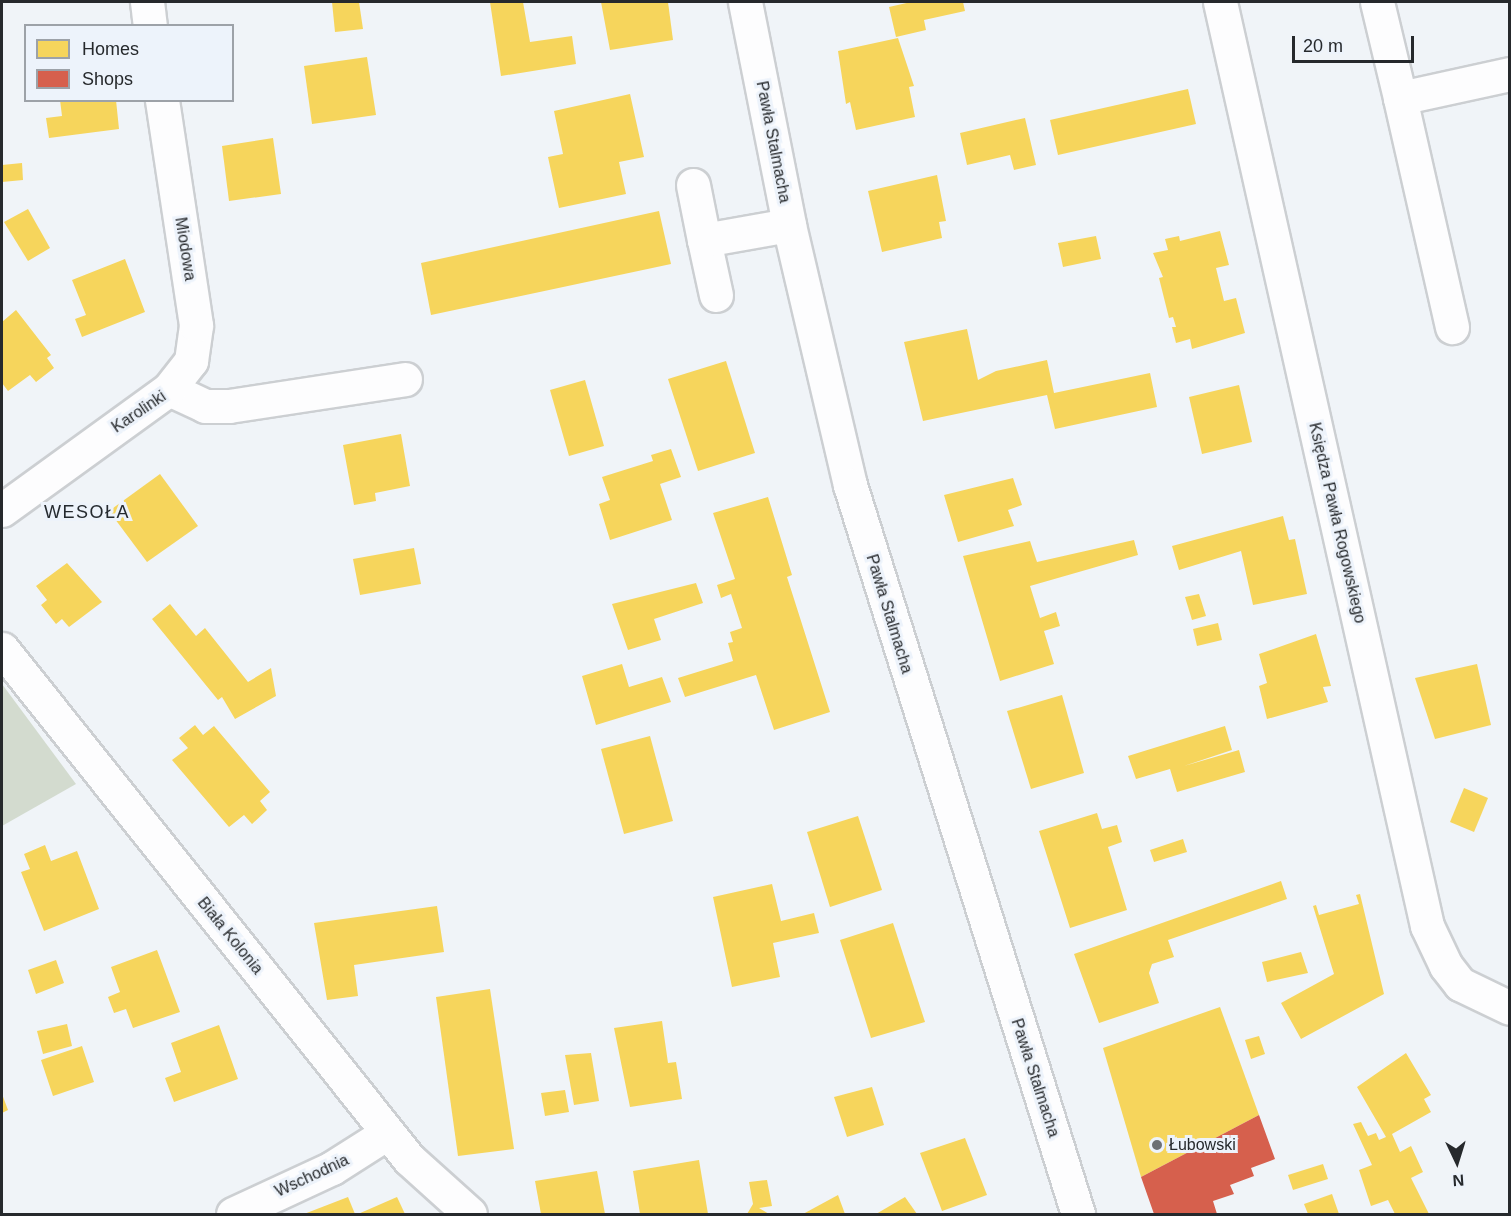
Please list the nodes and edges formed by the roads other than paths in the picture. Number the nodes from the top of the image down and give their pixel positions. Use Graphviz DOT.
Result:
graph roads {
  1 [pos="147,2"];
  2 [pos="745,2"];
  3 [pos="1220,2"];
  4 [pos="1377,2"];
  5 [pos="150,24"];
  6 [pos="1509,74"];
  7 [pos="1400,99"];
  8 [pos="162,102"];
  9 [pos="693,185"];
  10 [pos="789,225"];
  11 [pos="704,240"];
  12 [pos="716,295"];
  13 [pos="1452,327"];
  14 [pos="405,379"];
  15 [pos="169,389"];
  16 [pos="2,510"];
  17 [pos="2,649"];
  18 [pos="1509,1008"];
  19 [pos="387,1133"];
  20 [pos="233,1215"];
  21 [pos="470,1215"];
  22 [pos="1078,1215"];
  1 -- 5 [label="street"];
  2 -- 10 [label="street, Pawła Stalmacha"];
  3 -- 18 [label="street, Księdza Pawła Rogowskiego"];
  4 -- 7 [label="street"];
  6 -- 7 [label="street"];
  7 -- 13 [label="street"];
  8 -- 15 [label="street, Miodowa"];
  9 -- 11 [label="street"];
  10 -- 11 [label="street"];
  10 -- 22 [label="street, Pawła Stalmacha"];
  11 -- 12 [label="street"];
  14 -- 15 [label="street, Karolinki"];
  15 -- 16 [label="street, Karolinki"];
  17 -- 19 [label="street, Biała Kolonia"];
  19 -- 20 [label="street, Wschodnia"];
  19 -- 21 [label="street, Biała Kolonia"];
}
